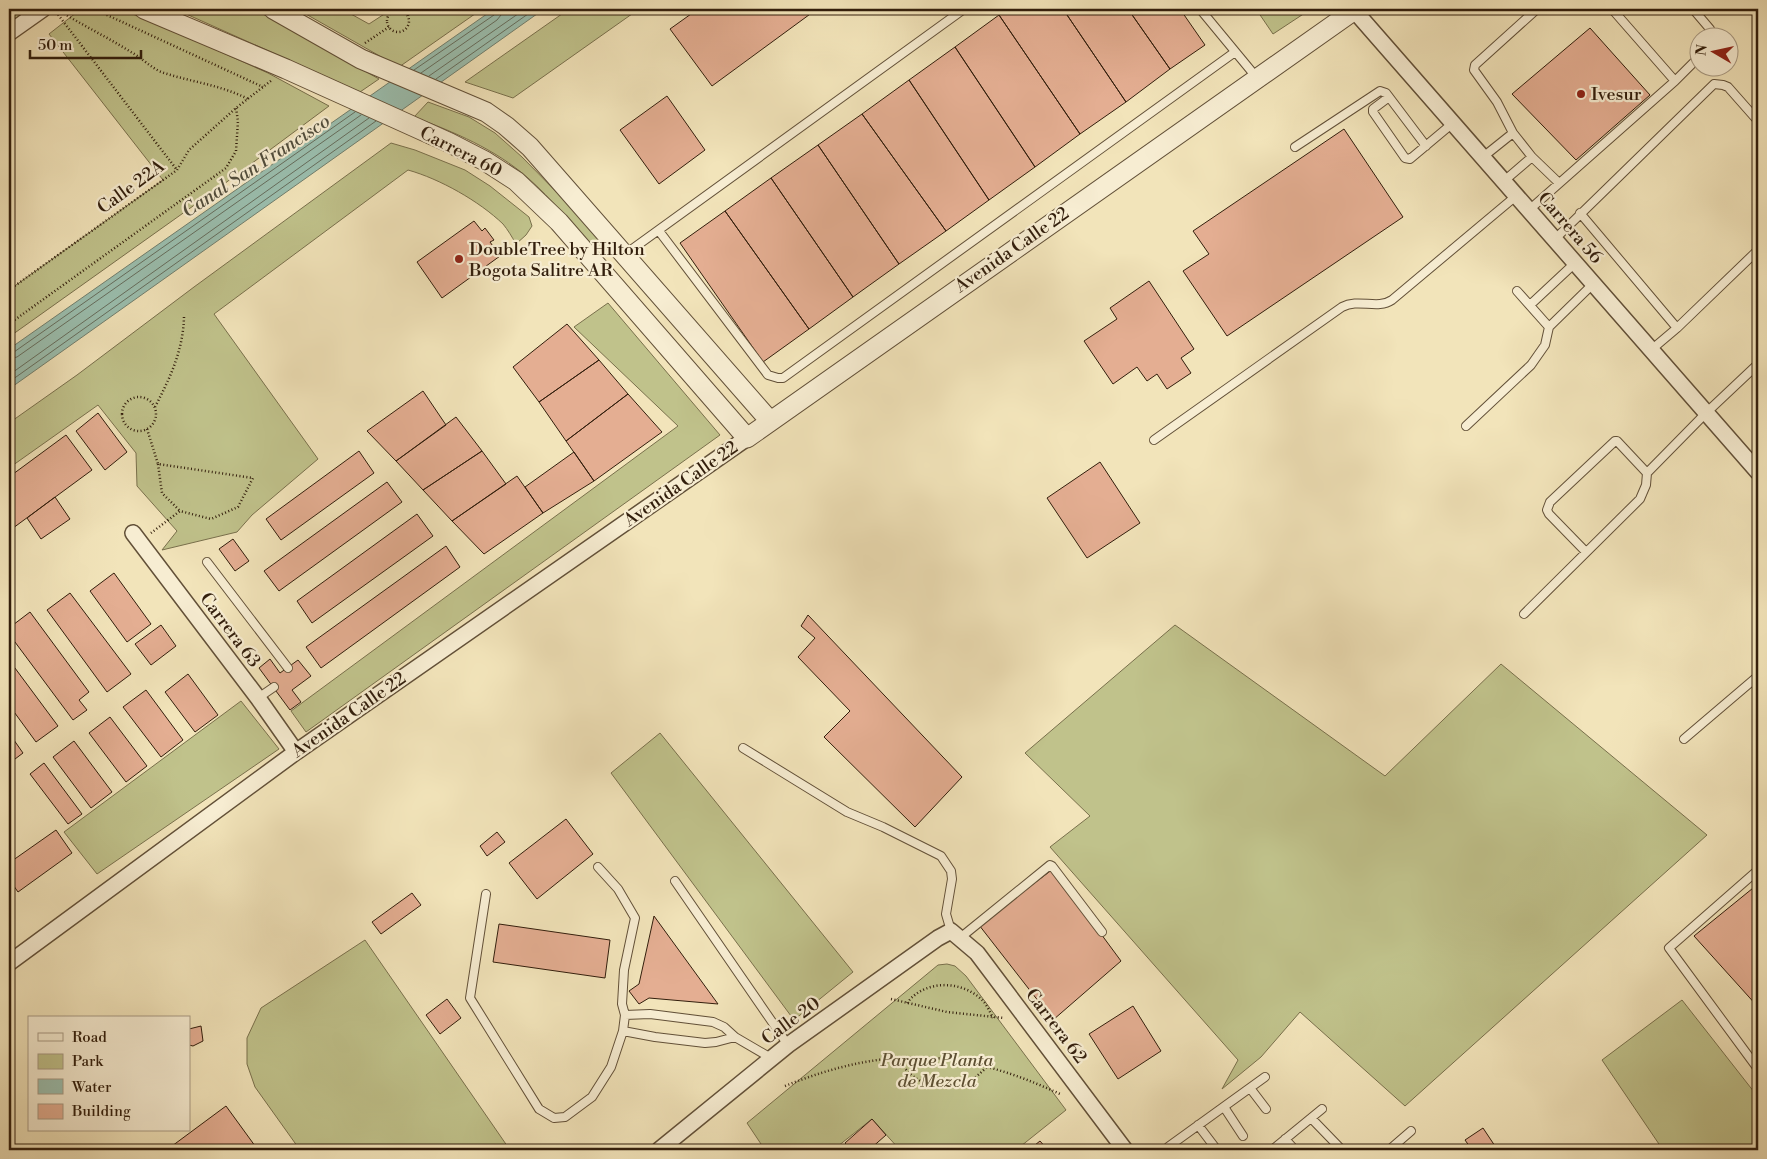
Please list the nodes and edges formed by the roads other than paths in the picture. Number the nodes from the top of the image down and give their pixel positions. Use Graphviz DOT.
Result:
graph roads {
  1 [pos="43,9"];
  2 [pos="144,9"];
  3 [pos="273,9"];
  4 [pos="964,9"];
  5 [pos="1200,9"];
  6 [pos="1354,9"];
  7 [pos="1537,9"];
  8 [pos="1612,9"];
  9 [pos="1693,9"];
  10 [pos="1709,28"];
  11 [pos="9,33"];
  12 [pos="1235,52"];
  13 [pos="1690,66"];
  14 [pos="1257,78"];
  15 [pos="1675,80"];
  16 [pos="1389,97"];
  17 [pos="1758,121"];
  18 [pos="1453,123"];
  19 [pos="1513,133"];
  20 [pos="1426,146"];
  21 [pos="1295,147"];
  22 [pos="1532,157"];
  23 [pos="1483,158"];
  24 [pos="1504,181"];
  25 [pos="1559,183"];
  26 [pos="1516,196"];
  27 [pos="1529,210"];
  28 [pos="1580,213"];
  29 [pos="659,231"];
  30 [pos="1554,239"];
  31 [pos="1758,250"];
  32 [pos="624,255"];
  33 [pos="1575,263"];
  34 [pos="603,271"];
  35 [pos="1593,284"];
  36 [pos="1517,291"];
  37 [pos="1530,305"];
  38 [pos="1549,327"];
  39 [pos="1678,328"];
  40 [pos="1651,350"];
  41 [pos="1758,364"];
  42 [pos="1706,413"];
  43 [pos="770,421"];
  44 [pos="1466,426"];
  45 [pos="747,438"];
  46 [pos="1154,440"];
  47 [pos="1758,472"];
  48 [pos="1647,473"];
  49 [pos="136,538"];
  50 [pos="1586,552"];
  51 [pos="206,562"];
  52 [pos="1524,614"];
  53 [pos="288,668"];
  54 [pos="1758,676"];
  55 [pos="274,687"];
  56 [pos="258,698"];
  57 [pos="1684,739"];
  58 [pos="743,748"];
  59 [pos="296,752"];
  60 [pos="598,867"];
  61 [pos="1758,870"];
  62 [pos="675,881"];
  63 [pos="486,894"];
  64 [pos="1102,932"];
  65 [pos="955,934"];
  66 [pos="9,963"];
  67 [pos="625,1015"];
  68 [pos="622,1031"];
  69 [pos="735,1037"];
  70 [pos="788,1045"];
  71 [pos="771,1058"];
  72 [pos="1758,1069"];
  73 [pos="1265,1077"];
  74 [pos="1250,1088"];
  75 [pos="1224,1107"];
  76 [pos="1266,1109"];
  77 [pos="1322,1109"];
  78 [pos="1311,1118"];
  79 [pos="1198,1125"];
  80 [pos="1411,1131"];
  81 [pos="1242,1136"];
  82 [pos="1286,1139"];
  83 [pos="1168,1147"];
  84 [pos="659,1150"];
  85 [pos="1125,1150"];
  86 [pos="1217,1150"];
  87 [pos="1272,1150"];
  88 [pos="1295,1150"];
  89 [pos="1342,1150"];
  90 [pos="1389,1150"];
  1 -- 11 [label="street"];
  2 -- 34 [label="street, Carrera 60"];
  3 -- 32 [label="street"];
  4 -- 29 [label="lane"];
  5 -- 12 [label="lane"];
  6 -- 14 [label="street, Avenida Calle 22"];
  6 -- 18 [label="street, Carrera 56"];
  7 -- 19 [label="lane"];
  8 -- 15 [label="lane"];
  9 -- 10 [label="lane"];
  12 -- 14 [label="lane"];
  12 -- 29 [label="lane"];
  13 -- 15 [label="lane"];
  14 -- 43 [label="street, Avenida Calle 22"];
  15 -- 25 [label="lane"];
  16 -- 20 [label="lane"];
  16 -- 20 [label="lane"];
  16 -- 21 [label="lane"];
  17 -- 28 [label="lane"];
  18 -- 20 [label="lane"];
  18 -- 23 [label="street, Carrera 56"];
  19 -- 22 [label="lane"];
  19 -- 23 [label="lane"];
  22 -- 24 [label="lane"];
  22 -- 25 [label="lane"];
  23 -- 24 [label="street, Carrera 56"];
  24 -- 26 [label="street, Carrera 56"];
  25 -- 27 [label="lane"];
  26 -- 27 [label="street, Carrera 56"];
  26 -- 46 [label="lane"];
  27 -- 30 [label="street, Carrera 56"];
  28 -- 30 [label="lane"];
  28 -- 39 [label="lane"];
  29 -- 32 [label="lane"];
  30 -- 33 [label="street, Carrera 56"];
  31 -- 39 [label="lane"];
  32 -- 34 [label="street"];
  32 -- 43 [label="street"];
  33 -- 35 [label="street, Carrera 56"];
  33 -- 37 [label="lane"];
  34 -- 45 [label="street, Carrera 60"];
  35 -- 38 [label="lane"];
  35 -- 40 [label="street, Carrera 56"];
  36 -- 37 [label="lane"];
  37 -- 38 [label="lane"];
  38 -- 44 [label="lane"];
  39 -- 40 [label="lane"];
  40 -- 42 [label="street, Carrera 56"];
  41 -- 42 [label="lane"];
  42 -- 47 [label="street, Carrera 56"];
  42 -- 48 [label="lane"];
  43 -- 45 [label="street, Avenida Calle 22"];
  45 -- 59 [label="street, Avenida Calle 22"];
  48 -- 50 [label="lane"];
  48 -- 50 [label="lane"];
  49 -- 56 [label="street, Carrera 63"];
  50 -- 52 [label="lane"];
  51 -- 53 [label="lane"];
  54 -- 57 [label="lane"];
  55 -- 56 [label="lane"];
  56 -- 59 [label="street, Carrera 63"];
  58 -- 65 [label="lane"];
  59 -- 66 [label="street, Avenida Calle 22"];
  60 -- 67 [label="lane"];
  61 -- 72 [label="lane"];
  62 -- 70 [label="lane"];
  63 -- 68 [label="lane"];
  64 -- 65 [label="lane"];
  65 -- 70 [label="street, Calle 20"];
  65 -- 85 [label="street, Carrera 62"];
  67 -- 68 [label="lane"];
  67 -- 69 [label="lane"];
  68 -- 69 [label="lane"];
  69 -- 71 [label="lane"];
  70 -- 71 [label="street, Calle 20"];
  71 -- 84 [label="street, Calle 20"];
  73 -- 74 [label="lane"];
  74 -- 75 [label="lane"];
  74 -- 76 [label="lane"];
  75 -- 79 [label="lane"];
  75 -- 81 [label="lane"];
  77 -- 78 [label="lane"];
  78 -- 82 [label="lane"];
  78 -- 89 [label="lane"];
  79 -- 83 [label="lane"];
  79 -- 86 [label="lane"];
  80 -- 90 [label="lane"];
  82 -- 87 [label="lane"];
  82 -- 88 [label="lane"];
}
